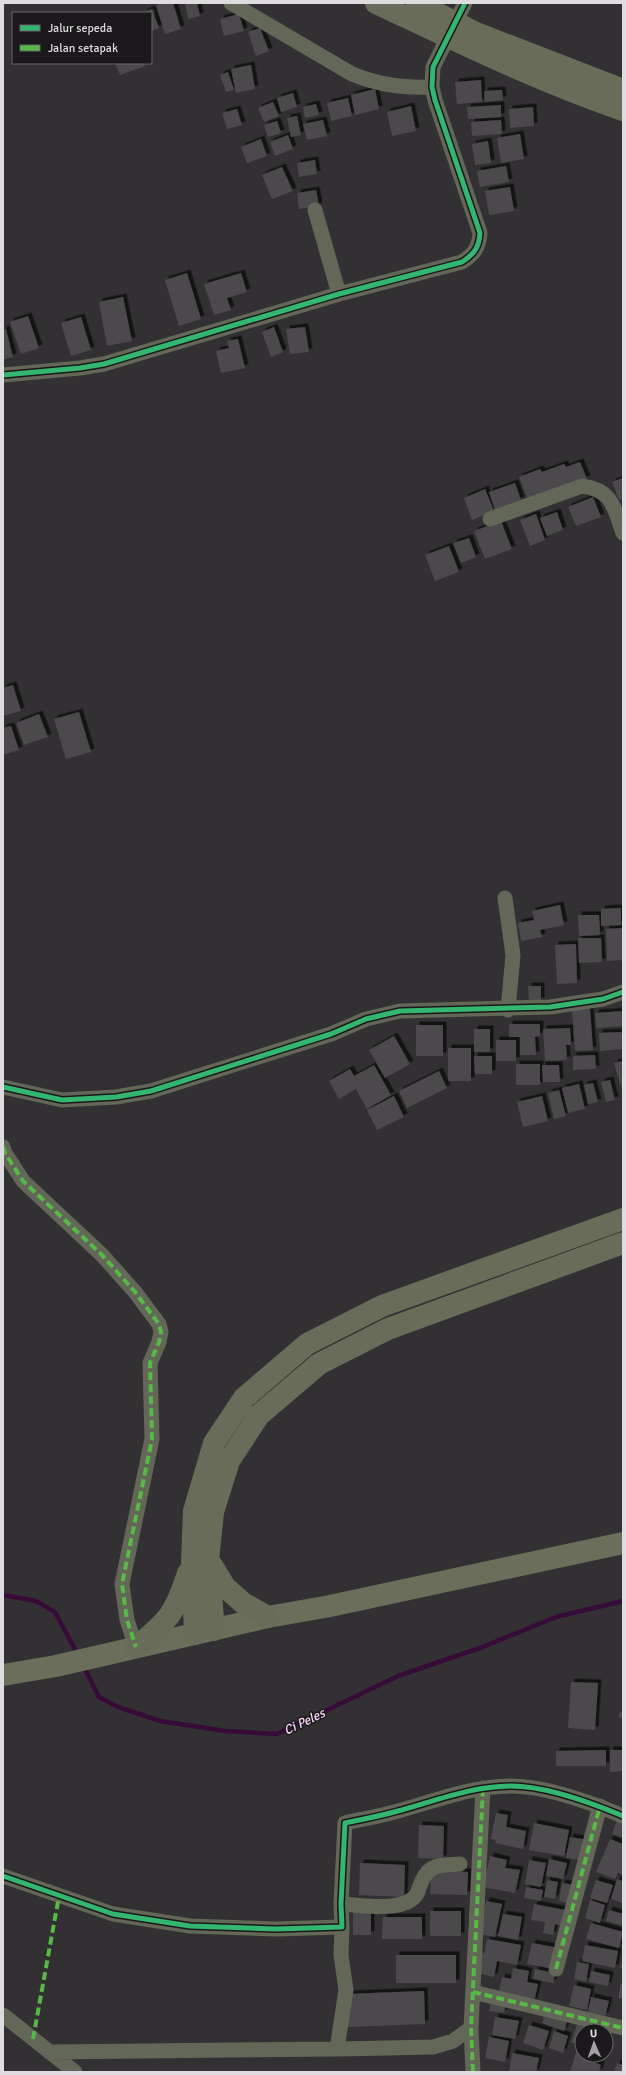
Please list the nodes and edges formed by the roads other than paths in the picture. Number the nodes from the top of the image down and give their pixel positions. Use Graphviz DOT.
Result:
graph roads {
  1 [pos="231,3"];
  2 [pos="376,3"];
  3 [pos="417,3"];
  4 [pos="465,3"];
  5 [pos="432,87"];
  6 [pos="623,90"];
  7 [pos="623,110"];
  8 [pos="315,210"];
  9 [pos="339,294"];
  10 [pos="3,375"];
  11 [pos="490,519"];
  12 [pos="623,533"];
  13 [pos="505,898"];
  14 [pos="623,992"];
  15 [pos="508,1010"];
  16 [pos="3,1087"];
  17 [pos="4,1152"];
  18 [pos="623,1219"];
  19 [pos="623,1243"];
  20 [pos="623,1543"];
  21 [pos="200,1560"];
  22 [pos="268,1617"];
  23 [pos="204,1632"];
  24 [pos="136,1647"];
  25 [pos="3,1675"];
  26 [pos="482,1788"];
  27 [pos="600,1806"];
  28 [pos="623,1816"];
  29 [pos="460,1864"];
  30 [pos="3,1876"];
  31 [pos="341,1904"];
  32 [pos="342,1927"];
  33 [pos="556,1968"];
  34 [pos="473,1992"];
  35 [pos="3,2015"];
  36 [pos="470,2028"];
  37 [pos="623,2028"];
  38 [pos="337,2049"];
  39 [pos="49,2052"];
  40 [pos="75,2072"];
  41 [pos="473,2072"];
  1 -- 5 [label="street"];
  2 -- 7 [label="highway"];
  3 -- 6 [label="highway"];
  4 -- 5 [label="street"];
  5 -- 9 [label="street"];
  8 -- 9 [label="street"];
  9 -- 10 [label="street"];
  11 -- 12 [label="street"];
  13 -- 15 [label="street"];
  14 -- 15 [label="street"];
  15 -- 16 [label="street"];
  17 -- 24 [label="street"];
  18 -- 21 [label="highway"];
  19 -- 21 [label="highway"];
  20 -- 22 [label="highway"];
  21 -- 22 [label="highway"];
  21 -- 23 [label="highway"];
  21 -- 24 [label="highway"];
  22 -- 23 [label="highway"];
  23 -- 24 [label="highway"];
  24 -- 25 [label="highway"];
  26 -- 27 [label="street"];
  26 -- 31 [label="street"];
  26 -- 34 [label="street"];
  27 -- 28 [label="street"];
  27 -- 33 [label="street"];
  29 -- 31 [label="street"];
  30 -- 32 [label="street"];
  31 -- 32 [label="street"];
  32 -- 38 [label="street"];
  34 -- 36 [label="street"];
  34 -- 37 [label="street"];
  35 -- 39 [label="street"];
  36 -- 38 [label="street"];
  36 -- 41 [label="street"];
  38 -- 39 [label="street"];
  39 -- 40 [label="street"];
}
